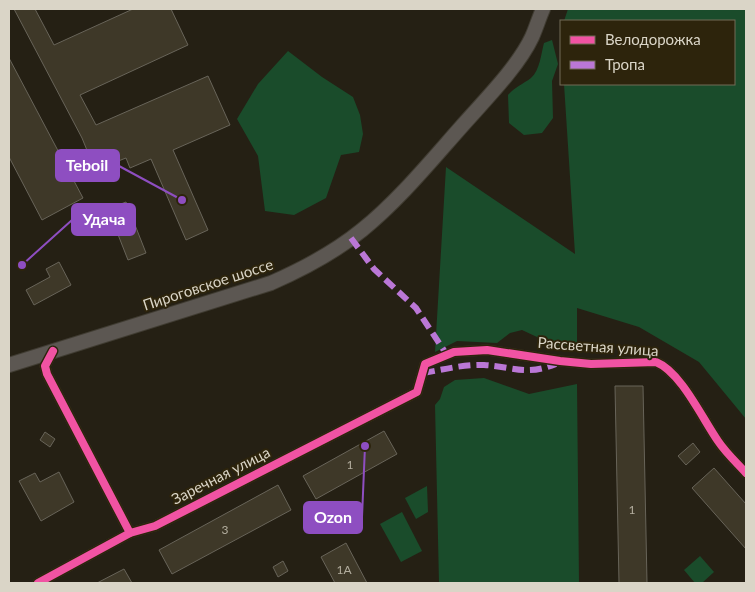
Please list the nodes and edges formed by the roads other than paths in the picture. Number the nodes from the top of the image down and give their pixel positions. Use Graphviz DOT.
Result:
graph roads {
  1 [pos="543,9"];
  2 [pos="53,350"];
  3 [pos="26,359"];
  4 [pos="9,365"];
  5 [pos="47,374"];
  6 [pos="417,392"];
  7 [pos="746,473"];
  8 [pos="130,533"];
  9 [pos="38,583"];
  1 -- 2 [label="main road, Пироговское шоссе"];
  2 -- 3 [label="main road, Пироговское шоссе"];
  2 -- 5 [label="street"];
  3 -- 4 [label="main road, Пироговское шоссе"];
  3 -- 5 [label="street"];
  5 -- 8 [label="street"];
  6 -- 7 [label="street, Рассветная улица"];
  6 -- 8 [label="street, Заречная улица"];
  8 -- 9 [label="street, Заречная улица"];
}
